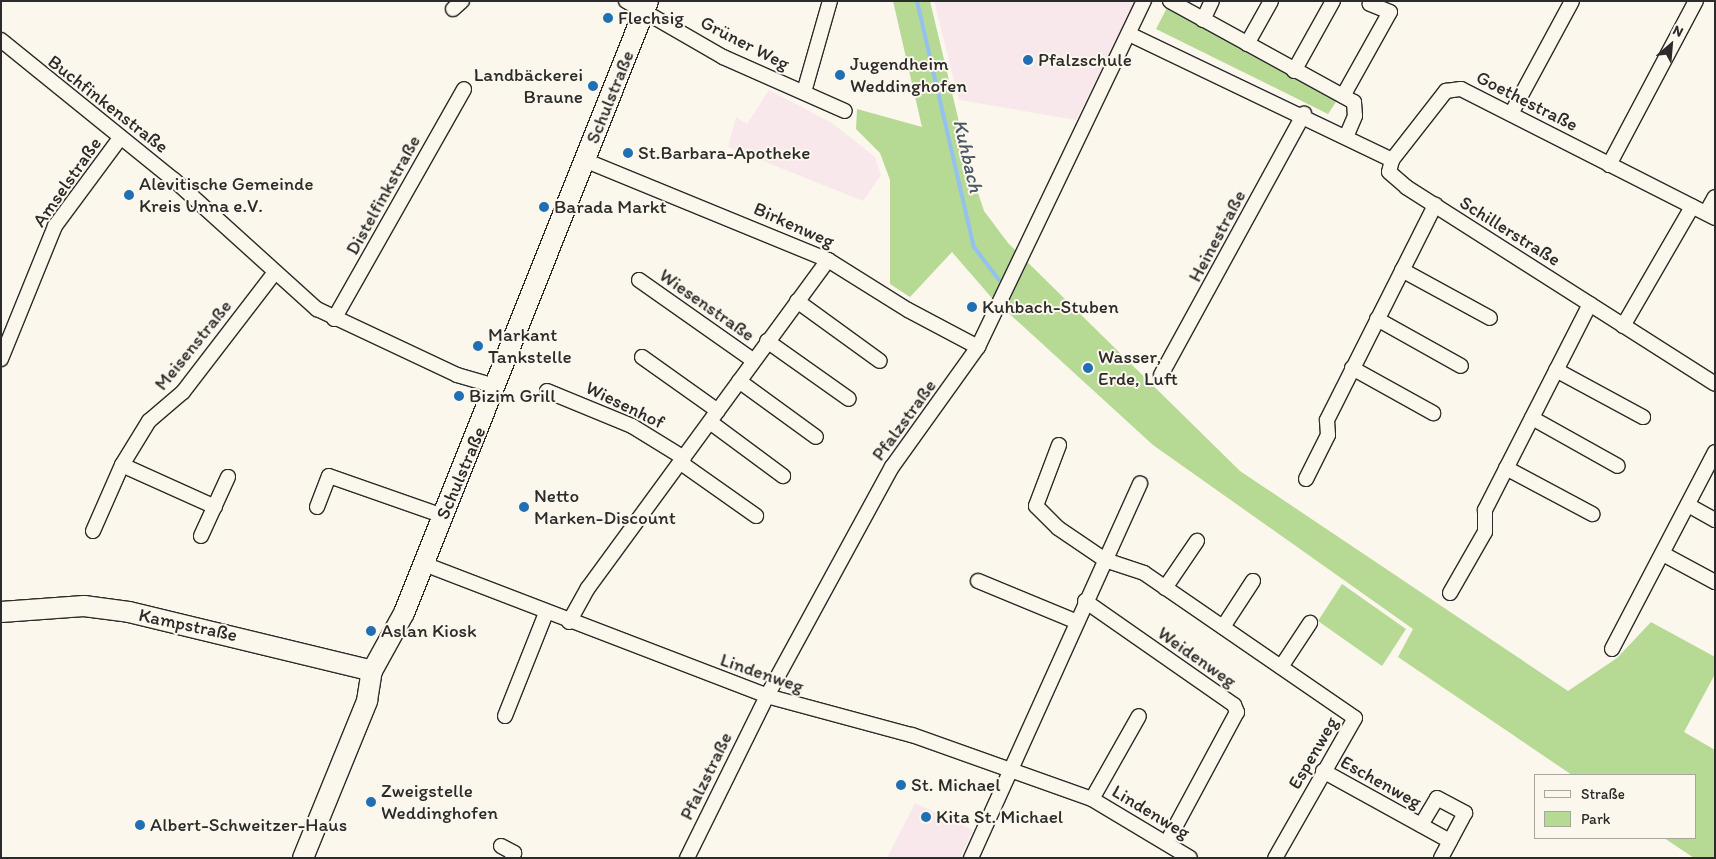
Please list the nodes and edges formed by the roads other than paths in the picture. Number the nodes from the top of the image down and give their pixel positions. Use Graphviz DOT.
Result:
graph roads {
  1 [pos="626,1"];
  2 [pos="830,1"];
  3 [pos="1144,1"];
  4 [pos="1170,1"];
  5 [pos="1212,1"];
  6 [pos="1271,1"];
  7 [pos="1333,1"];
  8 [pos="1572,1"];
  9 [pos="1696,1"];
  10 [pos="1370,4"];
  11 [pos="646,5"];
  12 [pos="1203,20"];
  13 [pos="1129,34"];
  14 [pos="1247,44"];
  15 [pos="4,50"];
  16 [pos="1294,71"];
  17 [pos="464,89"];
  18 [pos="804,92"];
  19 [pos="1343,96"];
  20 [pos="845,111"];
  21 [pos="1304,114"];
  22 [pos="1511,114"];
  23 [pos="1347,134"];
  24 [pos="120,138"];
  25 [pos="584,160"];
  26 [pos="1392,160"];
  27 [pos="1610,165"];
  28 [pos="1715,197"];
  29 [pos="1435,205"];
  30 [pos="1692,207"];
  31 [pos="1710,216"];
  32 [pos="828,260"];
  33 [pos="1402,270"];
  34 [pos="275,272"];
  35 [pos="639,280"];
  36 [pos="797,301"];
  37 [pos="1590,304"];
  38 [pos="1490,318"];
  39 [pos="334,319"];
  40 [pos="1377,319"];
  41 [pos="1624,326"];
  42 [pos="767,341"];
  43 [pos="978,347"];
  44 [pos="642,357"];
  45 [pos="1,359"];
  46 [pos="752,360"];
  47 [pos="880,361"];
  48 [pos="1461,366"];
  49 [pos="1352,368"];
  50 [pos="1556,370"];
  51 [pos="1161,375"];
  52 [pos="739,381"];
  53 [pos="1715,384"];
  54 [pos="491,385"];
  55 [pos="548,391"];
  56 [pos="849,399"];
  57 [pos="1433,413"];
  58 [pos="714,416"];
  59 [pos="1643,417"];
  60 [pos="1532,418"];
  61 [pos="816,437"];
  62 [pos="1059,445"];
  63 [pos="1714,455"];
  64 [pos="683,461"];
  65 [pos="122,465"];
  66 [pos="1618,466"];
  67 [pos="1506,468"];
  68 [pos="783,476"];
  69 [pos="228,477"];
  70 [pos="1306,479"];
  71 [pos="1140,483"];
  72 [pos="1688,505"];
  73 [pos="215,506"];
  74 [pos="317,507"];
  75 [pos="1592,514"];
  76 [pos="443,516"];
  77 [pos="756,516"];
  78 [pos="1715,520"];
  79 [pos="93,531"];
  80 [pos="201,536"];
  81 [pos="1197,541"];
  82 [pos="1663,554"];
  83 [pos="1105,560"];
  84 [pos="424,564"];
  85 [pos="978,581"];
  86 [pos="1253,582"];
  87 [pos="1715,582"];
  88 [pos="1165,588"];
  89 [pos="1450,593"];
  90 [pos="1085,601"];
  91 [pos="1,612"];
  92 [pos="546,613"];
  93 [pos="1075,621"];
  94 [pos="569,622"];
  95 [pos="1310,624"];
  96 [pos="1223,627"];
  97 [pos="1612,649"];
  98 [pos="1281,666"];
  99 [pos="372,671"];
  100 [pos="767,696"];
  101 [pos="505,716"];
  102 [pos="1139,716"];
  103 [pos="1009,768"];
  104 [pos="1323,772"];
  105 [pos="1092,799"];
  106 [pos="1421,825"];
  107 [pos="1450,841"];
  108 [pos="1167,842"];
  109 [pos="501,846"];
  110 [pos="308,856"];
  111 [pos="512,858"];
  112 [pos="687,858"];
  113 [pos="971,858"];
  114 [pos="1190,858"];
  115 [pos="1275,858"];
  116 [pos="1441,858"];
  1 -- 11 [label="street, Grüner Weg"];
  2 -- 18 [label="street, Grüner Weg"];
  3 -- 13 [label="street, Pfalzstraße"];
  4 -- 12 [label="street"];
  5 -- 12 [label="street"];
  6 -- 14 [label="street"];
  7 -- 16 [label="street"];
  8 -- 22 [label="street"];
  9 -- 27 [label="street"];
  10 -- 19 [label="street"];
  11 -- 18 [label="street, Grüner Weg"];
  11 -- 25 [label="main road, Schulstraße"];
  12 -- 14 [label="street"];
  13 -- 21 [label="street"];
  13 -- 43 [label="street, Pfalzstraße"];
  14 -- 16 [label="street"];
  15 -- 24 [label="street, Buchfinkenstraße"];
  16 -- 19 [label="street"];
  17 -- 39 [label="street, Distelfinkstraße"];
  18 -- 20 [label="street, Grüner Weg"];
  19 -- 23 [label="street"];
  21 -- 23 [label="street"];
  21 -- 51 [label="street, Heinestraße"];
  22 -- 26 [label="street, Goethestraße"];
  22 -- 27 [label="street, Goethestraße"];
  23 -- 26 [label="street"];
  24 -- 34 [label="street, Buchfinkenstraße"];
  24 -- 45 [label="street, Amselstraße"];
  25 -- 32 [label="street, Birkenweg"];
  25 -- 54 [label="main road, Schulstraße"];
  26 -- 29 [label="street, Schillerstraße"];
  27 -- 30 [label="street, Goethestraße"];
  28 -- 31 [label="street"];
  29 -- 33 [label="street"];
  29 -- 37 [label="street, Schillerstraße"];
  30 -- 31 [label="street, Goethestraße"];
  30 -- 41 [label="street"];
  32 -- 36 [label="street, Wiesenstraße"];
  32 -- 43 [label="street, Birkenweg"];
  33 -- 38 [label="street"];
  33 -- 40 [label="street"];
  34 -- 39 [label="street, Buchfinkenstraße"];
  34 -- 65 [label="street, Meisenstraße"];
  35 -- 46 [label="street, Wiesenstraße"];
  36 -- 42 [label="street, Wiesenstraße"];
  36 -- 47 [label="street"];
  37 -- 41 [label="street, Schillerstraße"];
  37 -- 50 [label="street"];
  39 -- 54 [label="street, Buchfinkenstraße"];
  40 -- 48 [label="street"];
  40 -- 49 [label="street"];
  41 -- 53 [label="street, Schillerstraße"];
  42 -- 46 [label="street, Wiesenstraße"];
  42 -- 56 [label="street, Wiesenstraße"];
  43 -- 100 [label="street, Pfalzstraße"];
  44 -- 58 [label="street"];
  46 -- 52 [label="street, Wiesenstraße"];
  49 -- 57 [label="street"];
  49 -- 70 [label="street"];
  50 -- 59 [label="street"];
  50 -- 60 [label="street"];
  52 -- 58 [label="street, Wiesenstraße"];
  52 -- 61 [label="street"];
  54 -- 76 [label="main road, Schulstraße"];
  55 -- 64 [label="street, Wiesenhof"];
  58 -- 64 [label="street, Wiesenstraße"];
  58 -- 68 [label="street"];
  60 -- 66 [label="street"];
  60 -- 67 [label="street"];
  62 -- 83 [label="street, Espenweg"];
  63 -- 72 [label="street"];
  64 -- 77 [label="street"];
  64 -- 94 [label="street, Wiesenstraße"];
  65 -- 73 [label="street"];
  65 -- 79 [label="street, Meisenstraße"];
  67 -- 75 [label="street"];
  67 -- 89 [label="street"];
  69 -- 73 [label="street"];
  71 -- 83 [label="street"];
  72 -- 78 [label="street"];
  72 -- 82 [label="street"];
  73 -- 80 [label="street"];
  74 -- 76 [label="street"];
  76 -- 84 [label="main road, Schulstraße"];
  81 -- 88 [label="street"];
  82 -- 87 [label="street"];
  82 -- 97 [label="street"];
  83 -- 88 [label="street, Espenweg"];
  83 -- 90 [label="street"];
  84 -- 92 [label="street, Lindenweg"];
  84 -- 99 [label="main road, Schulstraße"];
  85 -- 93 [label="street"];
  86 -- 96 [label="street"];
  88 -- 96 [label="street, Espenweg"];
  90 -- 93 [label="street"];
  90 -- 108 [label="street, Weidenweg"];
  91 -- 99 [label="main road, Kampstraße"];
  92 -- 94 [label="street, Lindenweg"];
  92 -- 101 [label="street"];
  93 -- 103 [label="street"];
  94 -- 100 [label="street, Lindenweg"];
  95 -- 98 [label="street"];
  96 -- 98 [label="street, Espenweg"];
  98 -- 104 [label="street, Espenweg"];
  99 -- 110 [label="main road, Schulstraße"];
  100 -- 103 [label="street, Lindenweg"];
  100 -- 112 [label="street, Pfalzstraße"];
  102 -- 105 [label="street, Lindenweg"];
  103 -- 105 [label="street, Lindenweg"];
  103 -- 113 [label="street"];
  104 -- 106 [label="street, Eschenweg"];
  104 -- 115 [label="street, Espenweg"];
  105 -- 108 [label="street, Lindenweg"];
  106 -- 107 [label="street, Eschenweg"];
  106 -- 107 [label="street, Eschenweg"];
  107 -- 116 [label="street, Eschenweg"];
  108 -- 114 [label="street, Lindenweg"];
  109 -- 111 [label="street"];
}
